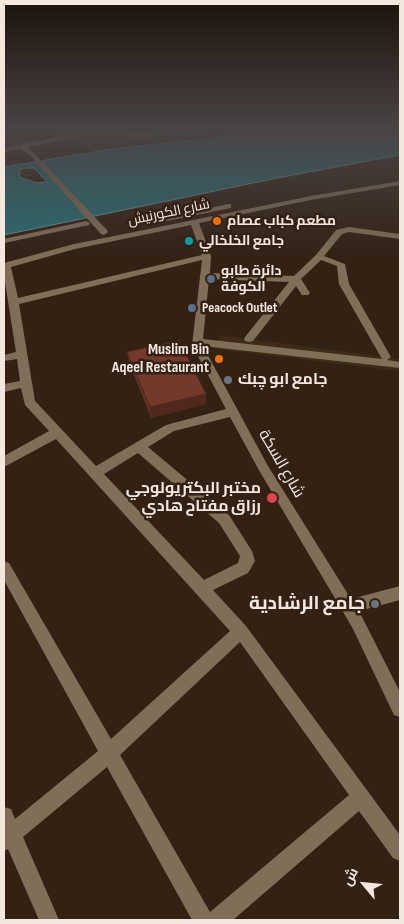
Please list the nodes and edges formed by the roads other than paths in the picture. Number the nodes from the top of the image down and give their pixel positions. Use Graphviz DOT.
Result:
graph roads {
  1 [pos="48,172"];
  2 [pos="400,176"];
  3 [pos="400,183"];
  4 [pos="257,201"];
  5 [pos="244,208"];
  6 [pos="264,208"];
  7 [pos="89,221"];
  8 [pos="194,222"];
  9 [pos="104,232"];
  10 [pos="400,236"];
  11 [pos="4,241"];
  12 [pos="207,256"];
  13 [pos="319,257"];
  14 [pos="4,263"];
  15 [pos="205,276"];
  16 [pos="296,279"];
  17 [pos="304,293"];
  18 [pos="14,302"];
  19 [pos="248,339"];
  20 [pos="198,342"];
  21 [pos="21,355"];
  22 [pos="386,357"];
  23 [pos="4,358"];
  24 [pos="400,366"];
  25 [pos="26,383"];
  26 [pos="4,388"];
  27 [pos="232,412"];
  28 [pos="58,432"];
  29 [pos="138,446"];
  30 [pos="4,462"];
  31 [pos="95,472"];
  32 [pos="4,567"];
  33 [pos="203,588"];
  34 [pos="400,593"];
  35 [pos="348,606"];
  36 [pos="241,631"];
  37 [pos="400,709"];
  38 [pos="109,752"];
  39 [pos="361,797"];
  40 [pos="4,816"];
  41 [pos="8,838"];
  42 [pos="400,851"];
  43 [pos="49,920"];
  44 [pos="204,920"];
  45 [pos="217,920"];
  1 -- 7 [label="street"];
  2 -- 4 [label="street, شارع الكورنيش"];
  3 -- 6 [label="street, شارع الكورنيش"];
  4 -- 5 [label="street, شارع الكورنيش"];
  4 -- 6 [label="street"];
  5 -- 6 [label="street, شارع الكورنيش"];
  5 -- 8 [label="street, شارع الكورنيش"];
  5 -- 9 [label="street, شارع الكورنيش"];
  7 -- 9 [label="street"];
  7 -- 11 [label="street"];
  8 -- 12 [label="street, شارع السكة"];
  8 -- 14 [label="street, شارع الكورنيش"];
  9 -- 14 [label="street, شارع الكورنيش"];
  10 -- 13 [label="street"];
  12 -- 15 [label="street, شارع السكة"];
  12 -- 18 [label="street"];
  13 -- 16 [label="street"];
  13 -- 22 [label="street"];
  14 -- 18 [label="street"];
  15 -- 16 [label="street"];
  15 -- 20 [label="street, شارع السكة"];
  16 -- 17 [label="street"];
  16 -- 19 [label="street"];
  18 -- 21 [label="street"];
  20 -- 24 [label="street"];
  20 -- 27 [label="street, شارع السكة"];
  21 -- 23 [label="street"];
  21 -- 25 [label="street"];
  25 -- 26 [label="street"];
  25 -- 28 [label="street"];
  27 -- 29 [label="street"];
  27 -- 35 [label="street, شارع السكة"];
  28 -- 30 [label="street"];
  28 -- 31 [label="street"];
  29 -- 31 [label="street"];
  29 -- 33 [label="street"];
  31 -- 33 [label="street"];
  32 -- 38 [label="street"];
  33 -- 36 [label="street"];
  34 -- 35 [label="street"];
  35 -- 37 [label="street, شارع السكة"];
  36 -- 38 [label="street"];
  36 -- 39 [label="street"];
  38 -- 41 [label="street"];
  38 -- 44 [label="street"];
  39 -- 42 [label="street"];
  39 -- 45 [label="street"];
  40 -- 41 [label="street"];
  41 -- 43 [label="street"];
}
